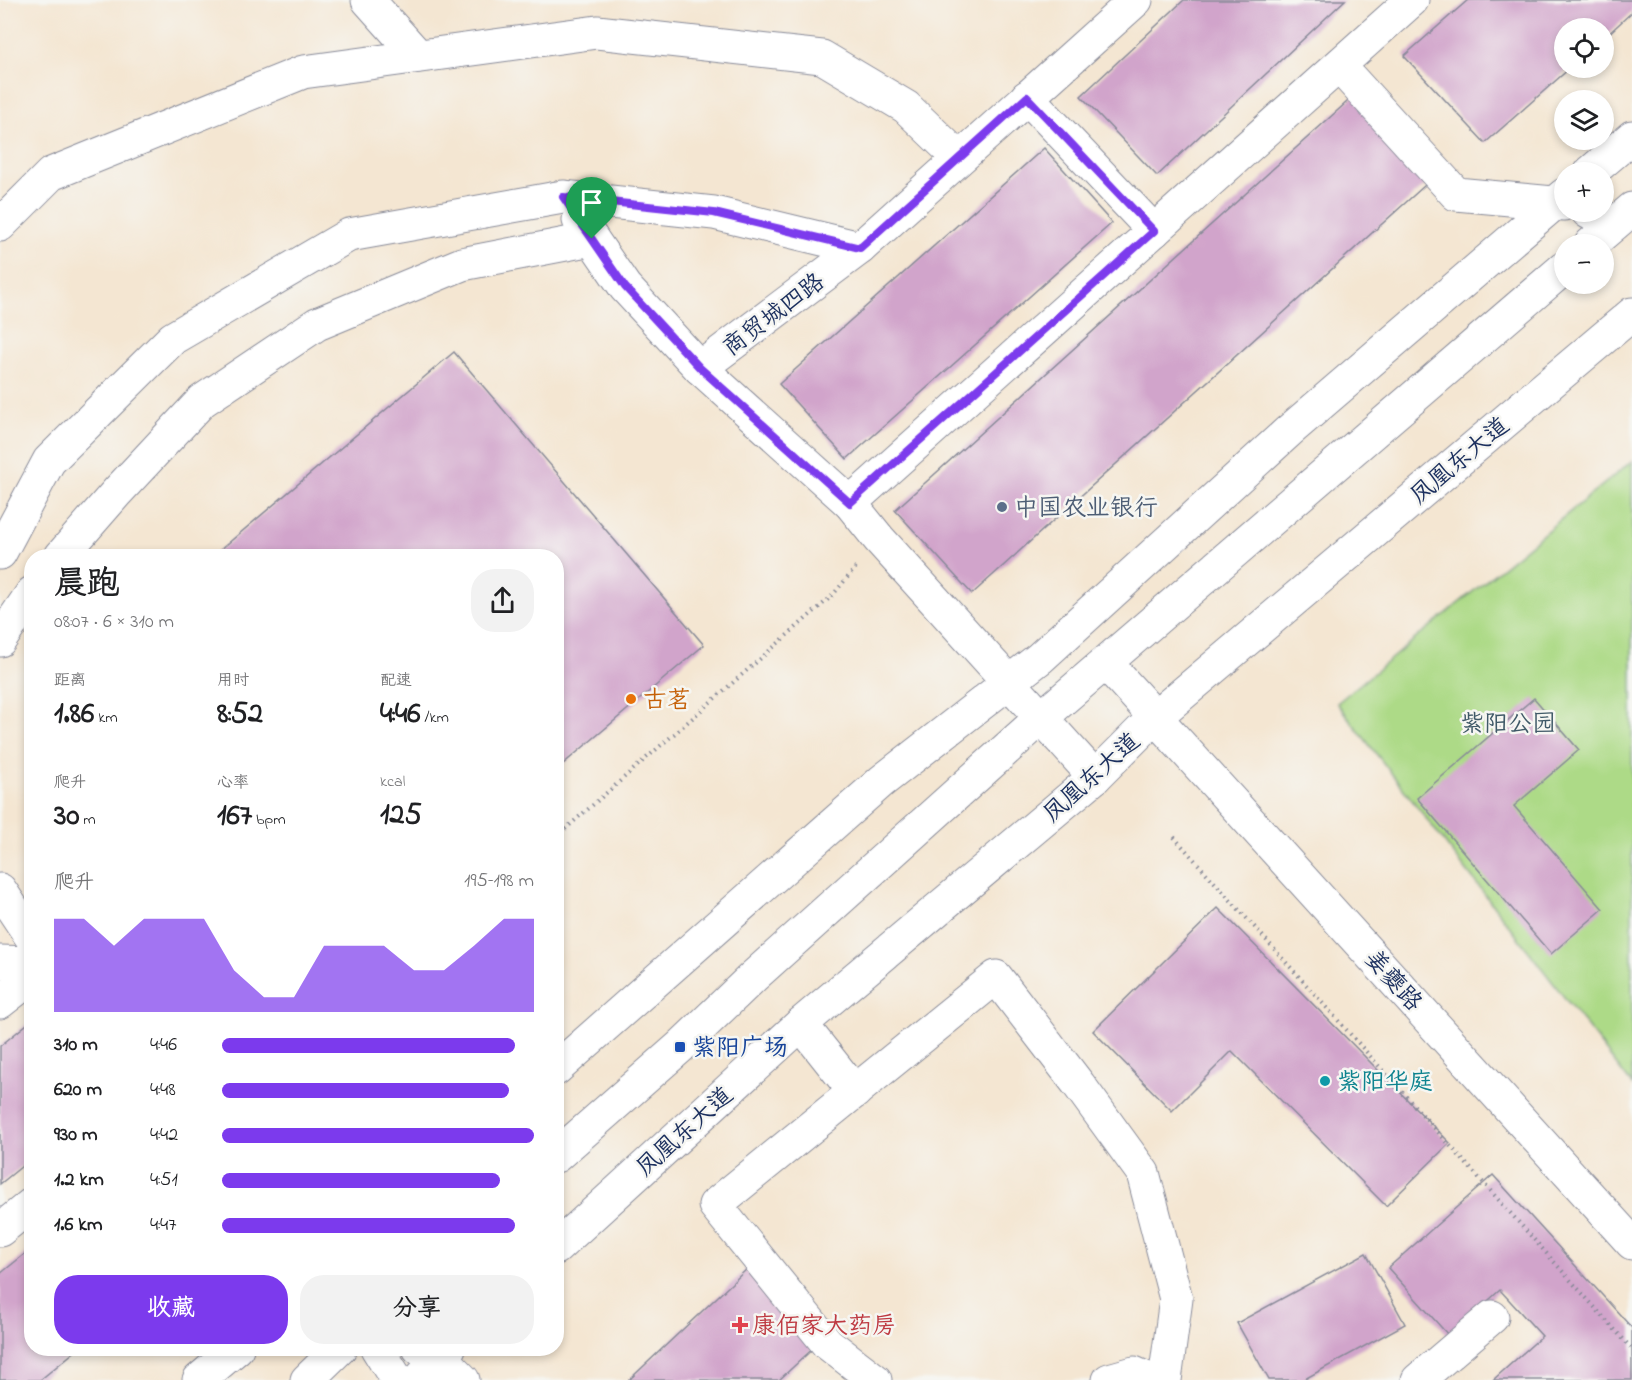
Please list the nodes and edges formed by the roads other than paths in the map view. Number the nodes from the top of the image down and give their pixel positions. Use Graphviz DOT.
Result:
graph roads {
  1 [pos="368,0"];
  2 [pos="1136,0"];
  3 [pos="1412,0"];
  4 [pos="418,56"];
  5 [pos="1339,66"];
  6 [pos="1027,97"];
  7 [pos="1632,137"];
  8 [pos="960,158"];
  9 [pos="1603,162"];
  10 [pos="563,197"];
  11 [pos="1554,200"];
  12 [pos="1554,207"];
  13 [pos="0,225"];
  14 [pos="1154,231"];
  15 [pos="592,239"];
  16 [pos="860,248"];
  17 [pos="1554,277"];
  18 [pos="1632,314"];
  19 [pos="700,368"];
  20 [pos="850,503"];
  21 [pos="67,549"];
  22 [pos="0,553"];
  23 [pos="24,605"];
  24 [pos="0,640"];
  25 [pos="1106,663"];
  26 [pos="1009,682"];
  27 [pos="1041,718"];
  28 [pos="1154,718"];
  29 [pos="1095,777"];
  30 [pos="0,890"];
  31 [pos="24,926"];
  32 [pos="0,962"];
  33 [pos="24,963"];
  34 [pos="24,983"];
  35 [pos="0,1002"];
  36 [pos="801,1024"];
  37 [pos="564,1062"];
  38 [pos="855,1092"];
  39 [pos="564,1149"];
  40 [pos="24,1210"];
  41 [pos="0,1230"];
  42 [pos="564,1241"];
  43 [pos="1632,1243"];
  44 [pos="1492,1317"];
  45 [pos="228,1356"];
  46 [pos="332,1356"];
  47 [pos="382,1356"];
  48 [pos="432,1359"];
  49 [pos="199,1380"];
  50 [pos="307,1380"];
  51 [pos="397,1380"];
  52 [pos="464,1380"];
  53 [pos="875,1380"];
  54 [pos="1109,1380"];
  55 [pos="1150,1380"];
  56 [pos="1165,1380"];
  57 [pos="1418,1380"];
  1 -- 4 [label="street"];
  2 -- 6 [label="street, 商贸城四路"];
  3 -- 5 [label="street"];
  4 -- 8 [label="street"];
  4 -- 13 [label="street"];
  5 -- 11 [label="street"];
  5 -- 14 [label="street"];
  6 -- 8 [label="street, 商贸城四路"];
  6 -- 14 [label="street"];
  7 -- 9 [label="street"];
  8 -- 16 [label="street, 商贸城四路"];
  10 -- 15 [label="street"];
  10 -- 16 [label="street"];
  10 -- 22 [label="street"];
  12 -- 26 [label="street"];
  14 -- 20 [label="street"];
  15 -- 19 [label="street"];
  15 -- 21 [label="street"];
  16 -- 19 [label="street, 商贸城四路"];
  17 -- 25 [label="street"];
  18 -- 28 [label="street, 凤凰东大道"];
  19 -- 20 [label="street, 商贸城四路"];
  20 -- 26 [label="street, 商贸城四路"];
  23 -- 24 [label="street"];
  25 -- 27 [label="street"];
  25 -- 28 [label="street, 姜夔路"];
  26 -- 27 [label="street, 商贸城四路"];
  26 -- 37 [label="street"];
  27 -- 29 [label="street, 商贸城四路"];
  27 -- 39 [label="street"];
  28 -- 29 [label="street, 凤凰东大道"];
  28 -- 43 [label="street, 姜夔路"];
  29 -- 36 [label="street, 凤凰东大道"];
  30 -- 31 [label="street"];
  32 -- 33 [label="street"];
  34 -- 35 [label="street"];
  36 -- 38 [label="street"];
  36 -- 42 [label="street, 凤凰东大道"];
  38 -- 53 [label="street"];
  38 -- 56 [label="street"];
  40 -- 41 [label="street"];
  44 -- 57 [label="street"];
  45 -- 49 [label="street"];
  46 -- 50 [label="street"];
  47 -- 51 [label="street"];
  48 -- 52 [label="street"];
  54 -- 55 [label="street"];
}
